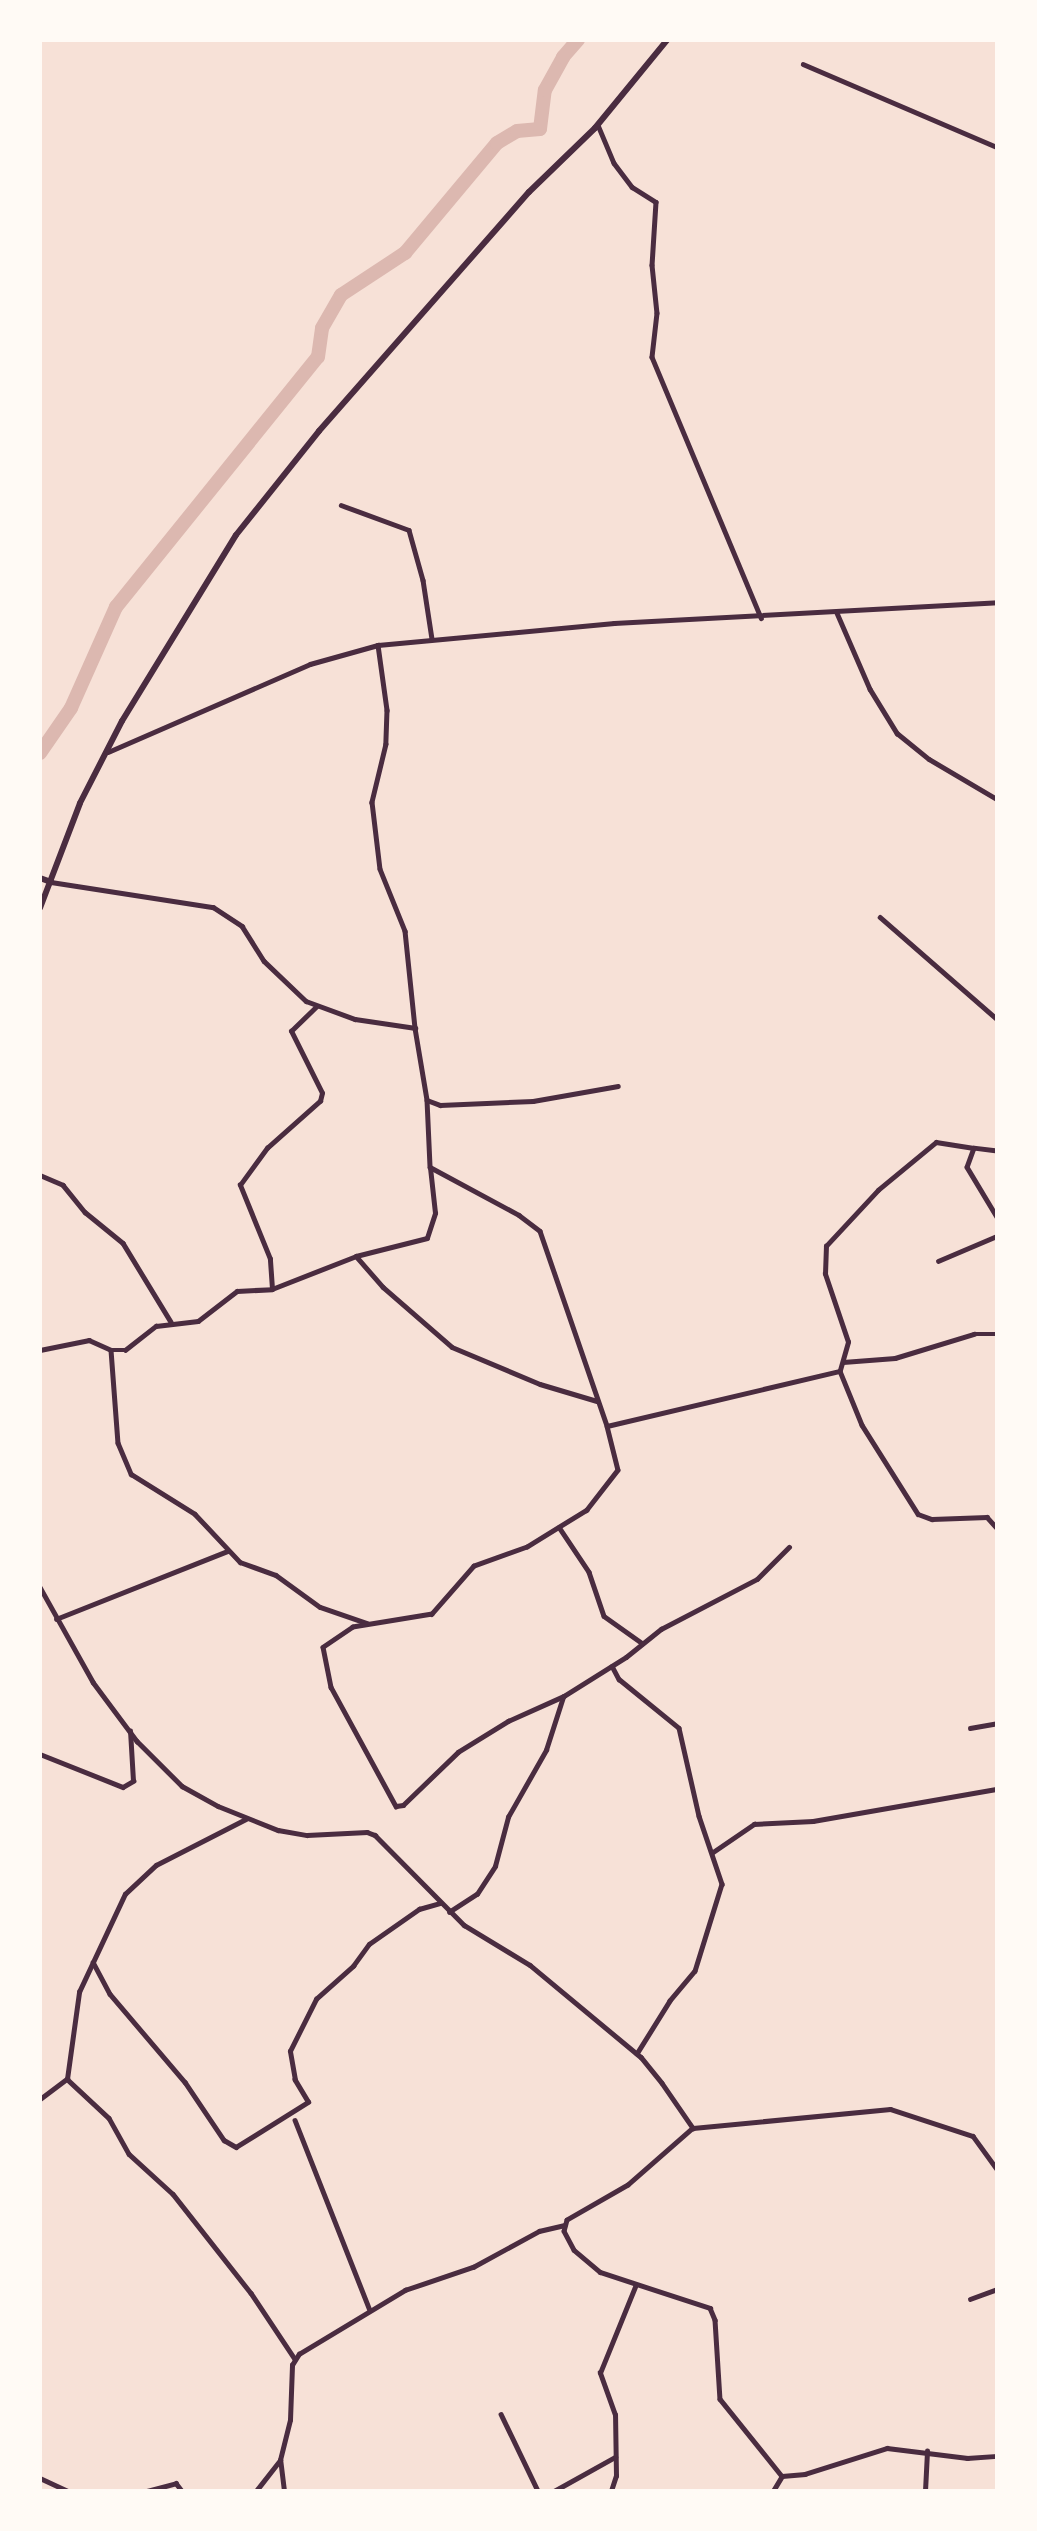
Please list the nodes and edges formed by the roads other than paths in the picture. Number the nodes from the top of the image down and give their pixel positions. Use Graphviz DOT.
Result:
graph roads {
  1 [pos="667,40"];
  2 [pos="803,64"];
  3 [pos="598,124"];
  4 [pos="997,147"];
  5 [pos="341,505"];
  6 [pos="997,602"];
  7 [pos="837,613"];
  8 [pos="761,618"];
  9 [pos="432,639"];
  10 [pos="378,645"];
  11 [pos="108,752"];
  12 [pos="997,799"];
  13 [pos="40,878"];
  14 [pos="51,882"];
  15 [pos="40,908"];
  16 [pos="880,917"];
  17 [pos="316,1007"];
  18 [pos="997,1019"];
  19 [pos="415,1028"];
  20 [pos="618,1086"];
  21 [pos="427,1100"];
  22 [pos="974,1148"];
  23 [pos="997,1151"];
  24 [pos="430,1167"];
  25 [pos="40,1175"];
  26 [pos="997,1217"];
  27 [pos="997,1236"];
  28 [pos="356,1256"];
  29 [pos="938,1261"];
  30 [pos="272,1289"];
  31 [pos="171,1322"];
  32 [pos="997,1334"];
  33 [pos="40,1350"];
  34 [pos="111,1350"];
  35 [pos="843,1362"];
  36 [pos="840,1371"];
  37 [pos="598,1401"];
  38 [pos="607,1426"];
  39 [pos="994,1518"];
  40 [pos="559,1527"];
  41 [pos="997,1528"];
  42 [pos="789,1547"];
  43 [pos="228,1551"];
  44 [pos="40,1587"];
  45 [pos="56,1619"];
  46 [pos="370,1624"];
  47 [pos="642,1643"];
  48 [pos="612,1665"];
  49 [pos="564,1696"];
  50 [pos="997,1723"];
  51 [pos="970,1728"];
  52 [pos="130,1731"];
  53 [pos="40,1754"];
  54 [pos="997,1789"];
  55 [pos="247,1819"];
  56 [pos="713,1852"];
  57 [pos="440,1903"];
  58 [pos="449,1912"];
  59 [pos="93,1962"];
  60 [pos="637,2054"];
  61 [pos="67,2079"];
  62 [pos="40,2099"];
  63 [pos="295,2120"];
  64 [pos="693,2128"];
  65 [pos="997,2169"];
  66 [pos="564,2225"];
  67 [pos="635,2287"];
  68 [pos="997,2289"];
  69 [pos="970,2300"];
  70 [pos="370,2310"];
  71 [pos="295,2359"];
  72 [pos="501,2414"];
  73 [pos="927,2451"];
  74 [pos="997,2456"];
  75 [pos="615,2457"];
  76 [pos="280,2460"];
  77 [pos="782,2476"];
  78 [pos="40,2477"];
  79 [pos="68,2491"];
  80 [pos="147,2491"];
  81 [pos="182,2491"];
  82 [pos="256,2491"];
  83 [pos="284,2491"];
  84 [pos="538,2491"];
  85 [pos="554,2491"];
  86 [pos="611,2491"];
  87 [pos="774,2491"];
  88 [pos="925,2491"];
  1 -- 3 [label="main road"];
  2 -- 4 [label="street"];
  3 -- 8 [label="street"];
  3 -- 11 [label="main road"];
  5 -- 9 [label="street"];
  6 -- 7 [label="street"];
  7 -- 8 [label="street"];
  7 -- 12 [label="street"];
  8 -- 9 [label="street"];
  9 -- 10 [label="street"];
  10 -- 11 [label="street"];
  10 -- 19 [label="street"];
  11 -- 14 [label="main road"];
  13 -- 14 [label="main road"];
  14 -- 15 [label="main road"];
  14 -- 17 [label="street"];
  16 -- 18 [label="street"];
  17 -- 19 [label="street"];
  17 -- 30 [label="street"];
  19 -- 21 [label="street"];
  20 -- 21 [label="street"];
  21 -- 24 [label="street"];
  22 -- 23 [label="street"];
  22 -- 26 [label="street"];
  22 -- 35 [label="street"];
  24 -- 28 [label="street"];
  24 -- 37 [label="street"];
  25 -- 31 [label="street"];
  27 -- 29 [label="street"];
  28 -- 30 [label="street"];
  28 -- 37 [label="street"];
  30 -- 31 [label="street"];
  31 -- 34 [label="street"];
  32 -- 35 [label="street"];
  33 -- 34 [label="street"];
  34 -- 43 [label="street"];
  35 -- 36 [label="street"];
  36 -- 38 [label="street"];
  36 -- 39 [label="street"];
  37 -- 38 [label="street"];
  38 -- 40 [label="street"];
  39 -- 41 [label="street"];
  40 -- 46 [label="street"];
  40 -- 47 [label="street"];
  42 -- 47 [label="street"];
  43 -- 45 [label="street"];
  43 -- 46 [label="street"];
  44 -- 45 [label="street"];
  45 -- 52 [label="street"];
  46 -- 49 [label="street"];
  47 -- 48 [label="street"];
  48 -- 49 [label="street"];
  48 -- 56 [label="street"];
  49 -- 58 [label="street"];
  50 -- 51 [label="street"];
  52 -- 53 [label="street"];
  52 -- 55 [label="street"];
  54 -- 56 [label="street"];
  55 -- 57 [label="street"];
  55 -- 59 [label="street"];
  56 -- 60 [label="street"];
  57 -- 58 [label="street"];
  57 -- 59 [label="street"];
  58 -- 60 [label="street"];
  59 -- 61 [label="street"];
  60 -- 64 [label="street"];
  61 -- 62 [label="street"];
  61 -- 71 [label="street"];
  63 -- 70 [label="street"];
  64 -- 65 [label="street"];
  64 -- 66 [label="street"];
  66 -- 67 [label="street"];
  66 -- 70 [label="street"];
  67 -- 75 [label="street"];
  67 -- 77 [label="street"];
  68 -- 69 [label="street"];
  70 -- 71 [label="street"];
  71 -- 76 [label="street"];
  72 -- 84 [label="street"];
  73 -- 74 [label="street"];
  73 -- 77 [label="street"];
  73 -- 88 [label="street"];
  75 -- 85 [label="street"];
  75 -- 86 [label="street"];
  76 -- 82 [label="street"];
  76 -- 83 [label="street"];
  77 -- 87 [label="street"];
  78 -- 79 [label="street"];
  80 -- 81 [label="street"];
}
